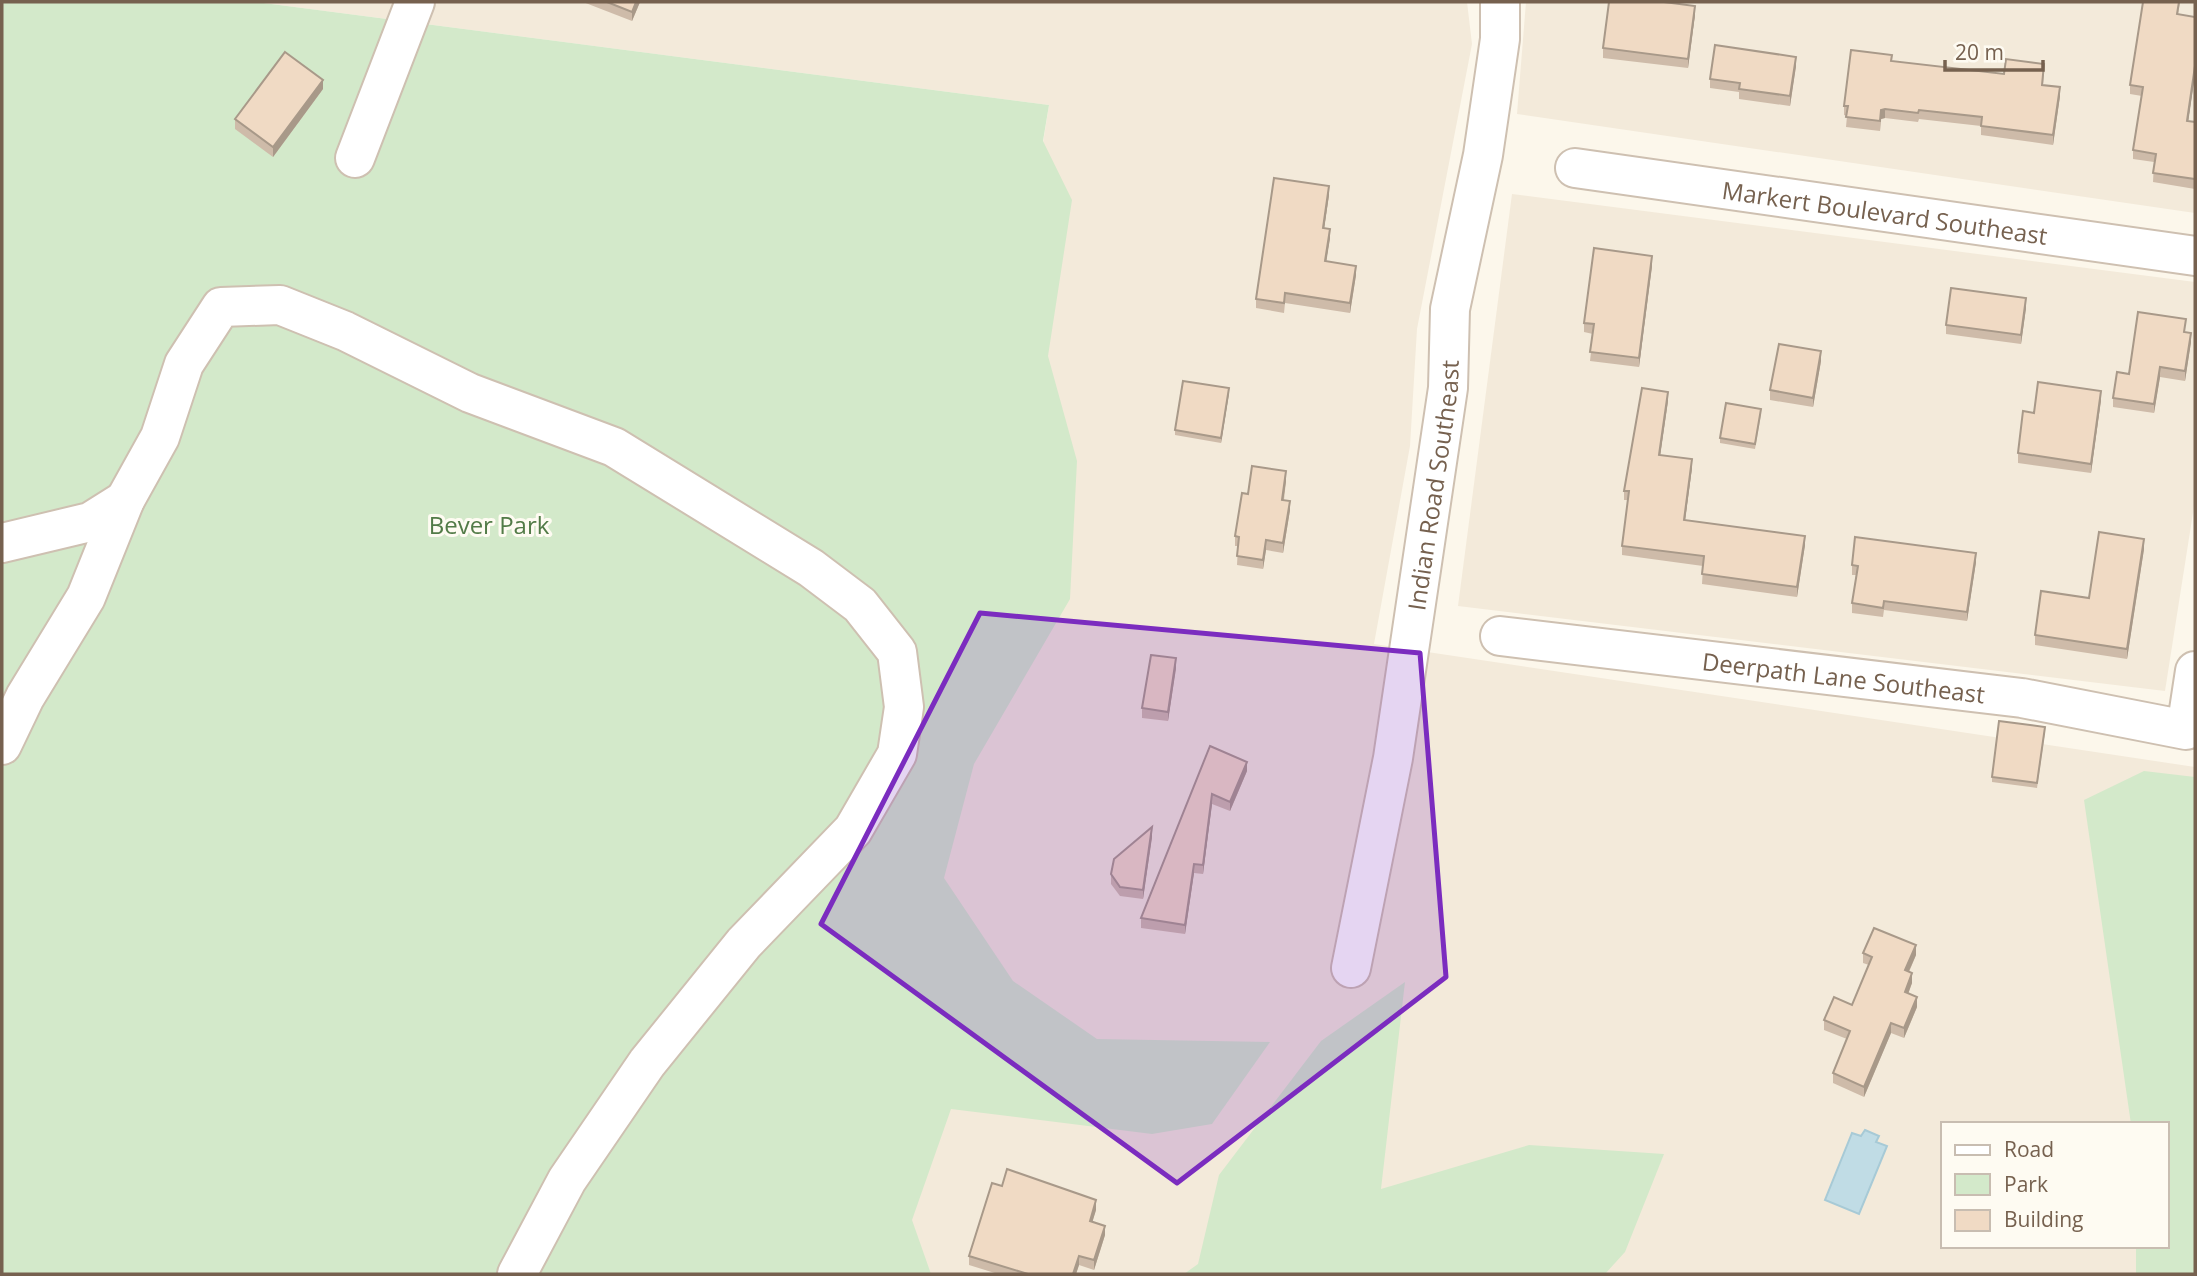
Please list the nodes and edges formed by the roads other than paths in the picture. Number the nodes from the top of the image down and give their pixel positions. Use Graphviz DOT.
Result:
graph roads {
  1 [pos="415,2"];
  2 [pos="1500,2"];
  3 [pos="355,158"];
  4 [pos="1575,168"];
  5 [pos="2195,256"];
  6 [pos="125,500"];
  7 [pos="2,543"];
  8 [pos="1500,636"];
  9 [pos="2195,671"];
  10 [pos="2,746"];
  11 [pos="1351,968"];
  12 [pos="517,1274"];
  1 -- 3 [label="street"];
  2 -- 11 [label="street, Indian Road Southeast"];
  4 -- 5 [label="street, Markert Boulevard Southeast"];
  6 -- 7 [label="street"];
  6 -- 10 [label="street"];
  6 -- 12 [label="street"];
  8 -- 9 [label="street, Deerpath Lane Southeast"];
}
